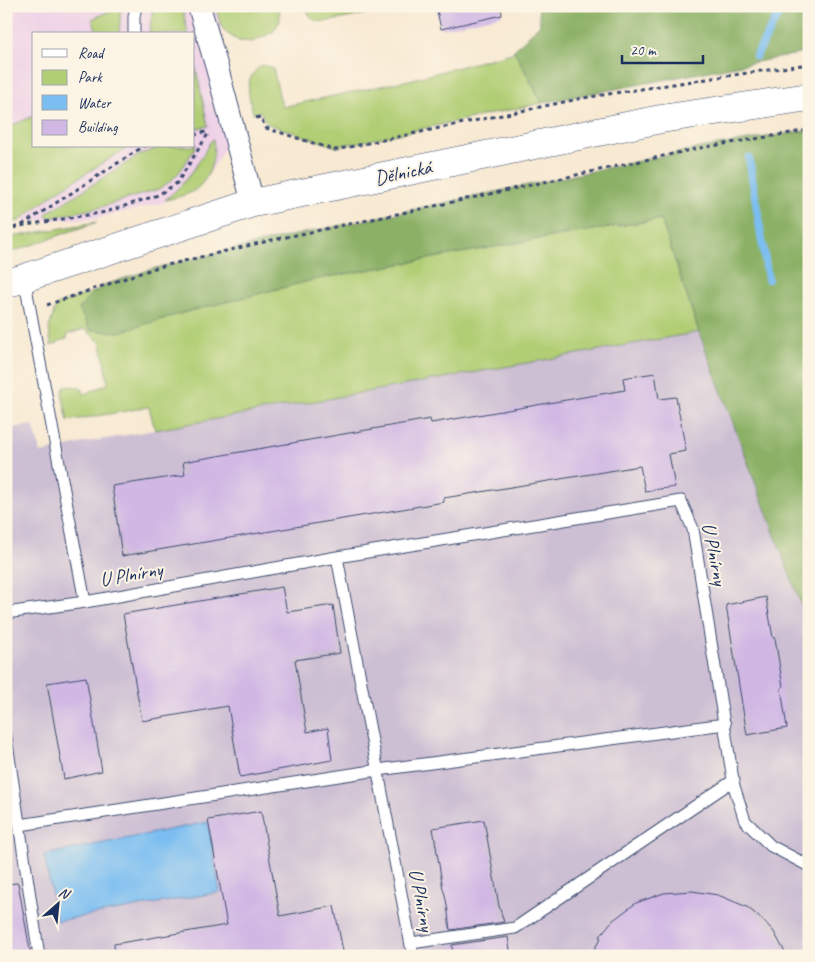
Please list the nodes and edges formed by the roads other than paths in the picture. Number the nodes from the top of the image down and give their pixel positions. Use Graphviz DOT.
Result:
graph roads {
  1 [pos="136,6"];
  2 [pos="199,6"];
  3 [pos="134,32"];
  4 [pos="809,97"];
  5 [pos="253,203"];
  6 [pos="15,280"];
  7 [pos="337,557"];
  8 [pos="85,602"];
  9 [pos="6,613"];
  10 [pos="725,724"];
  11 [pos="6,737"];
  12 [pos="378,770"];
  13 [pos="734,780"];
  14 [pos="20,825"];
  15 [pos="809,866"];
  16 [pos="411,943"];
  17 [pos="39,956"];
  18 [pos="413,956"];
  1 -- 3 [label="lane"];
  2 -- 5 [label="street"];
  4 -- 5 [label="street, Dělnická"];
  5 -- 6 [label="street, Dělnická"];
  6 -- 8 [label="lane, U Plnírny"];
  7 -- 8 [label="lane, U Plnírny"];
  7 -- 10 [label="lane, U Plnírny"];
  7 -- 12 [label="lane, U Plnírny"];
  8 -- 9 [label="lane"];
  10 -- 12 [label="lane"];
  10 -- 13 [label="lane, U Plnírny"];
  11 -- 14 [label="lane"];
  12 -- 14 [label="lane"];
  12 -- 16 [label="lane, U Plnírny"];
  13 -- 15 [label="lane, U Plnírny"];
  13 -- 16 [label="lane"];
  14 -- 17 [label="lane"];
  16 -- 18 [label="lane, U Plnírny"];
}
